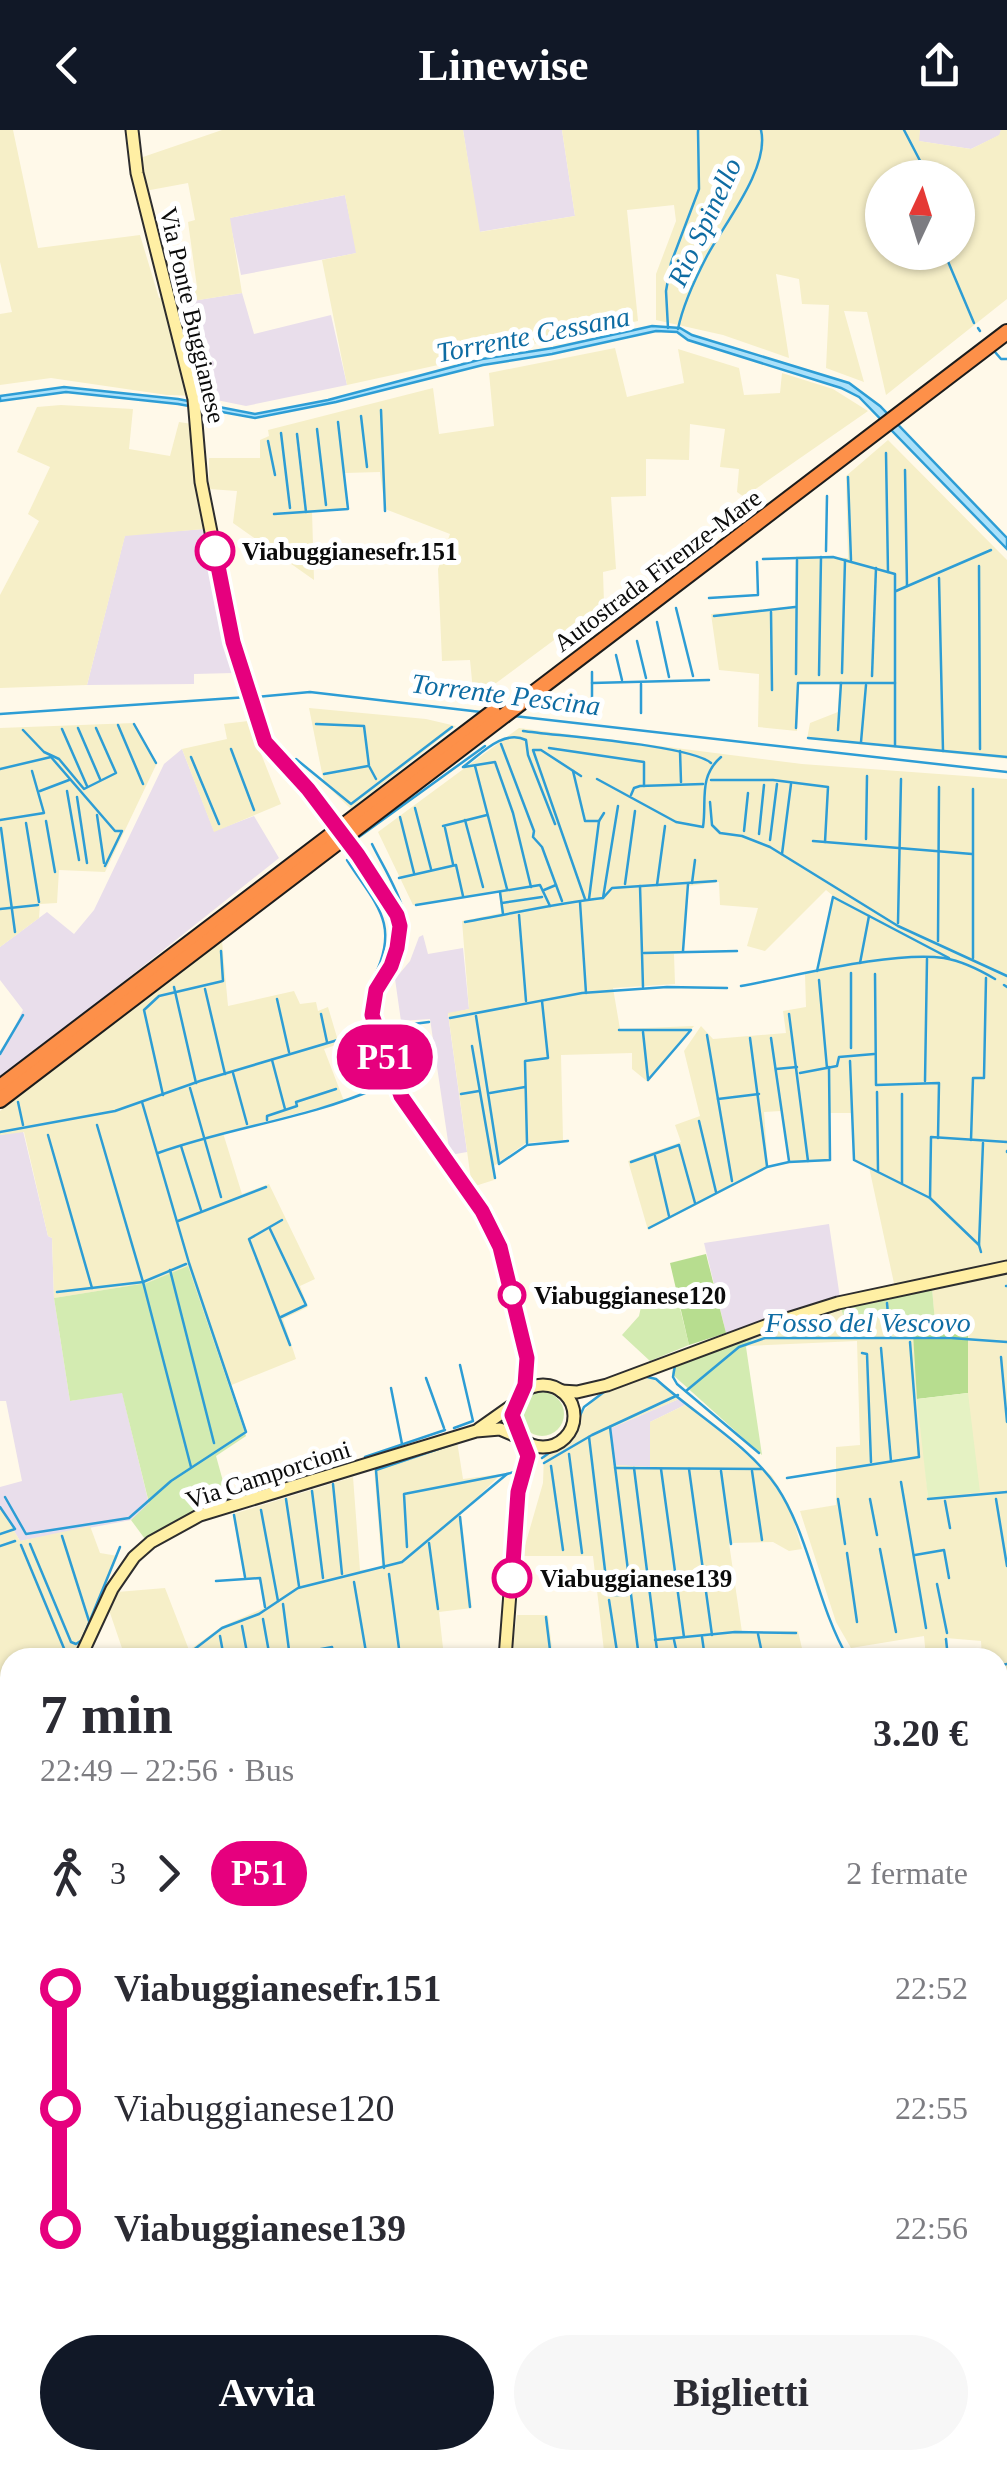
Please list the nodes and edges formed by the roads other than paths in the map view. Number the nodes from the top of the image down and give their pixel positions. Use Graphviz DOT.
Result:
graph roads {
  1 [pos="132,130"];
  2 [pos="1007,320"];
  3 [pos="1007,332"];
  4 [pos="885,419"];
  5 [pos="470,735"];
  6 [pos="0,1088"];
  7 [pos="0,1100"];
  8 [pos="1007,1268"];
  9 [pos="527,1358"];
  10 [pos="606,1385"];
  11 [pos="556,1389"];
  12 [pos="519,1398"];
  13 [pos="574,1419"];
  14 [pos="476,1431"];
  15 [pos="524,1440"];
  16 [pos="548,1446"];
  17 [pos="524,1471"];
  18 [pos="85,1648"];
  19 [pos="507,1648"];
  1 -- 9 [label="main road, Via Ponte Buggianese, bridge"];
  2 -- 4 [label="highway, Autostrada Firenze-Mare"];
  3 -- 4 [label="highway, Autostrada Firenze-Mare"];
  4 -- 5 [label="highway, Autostrada Firenze-Mare"];
  5 -- 6 [label="highway, Autostrada Firenze-Mare"];
  5 -- 7 [label="highway, Autostrada Firenze-Mare"];
  8 -- 10 [label="main road"];
  9 -- 11 [label="main road"];
  9 -- 12 [label="main road"];
  10 -- 11 [label="main road"];
  10 -- 13 [label="main road"];
  11 -- 12 [label="main road"];
  11 -- 13 [label="main road"];
  12 -- 14 [label="main road"];
  12 -- 15 [label="main road"];
  13 -- 16 [label="main road"];
  14 -- 15 [label="main road"];
  14 -- 18 [label="main road, Via Camporcioni"];
  15 -- 16 [label="main road"];
  15 -- 17 [label="main road"];
  16 -- 17 [label="main road"];
  17 -- 19 [label="main road"];
}
